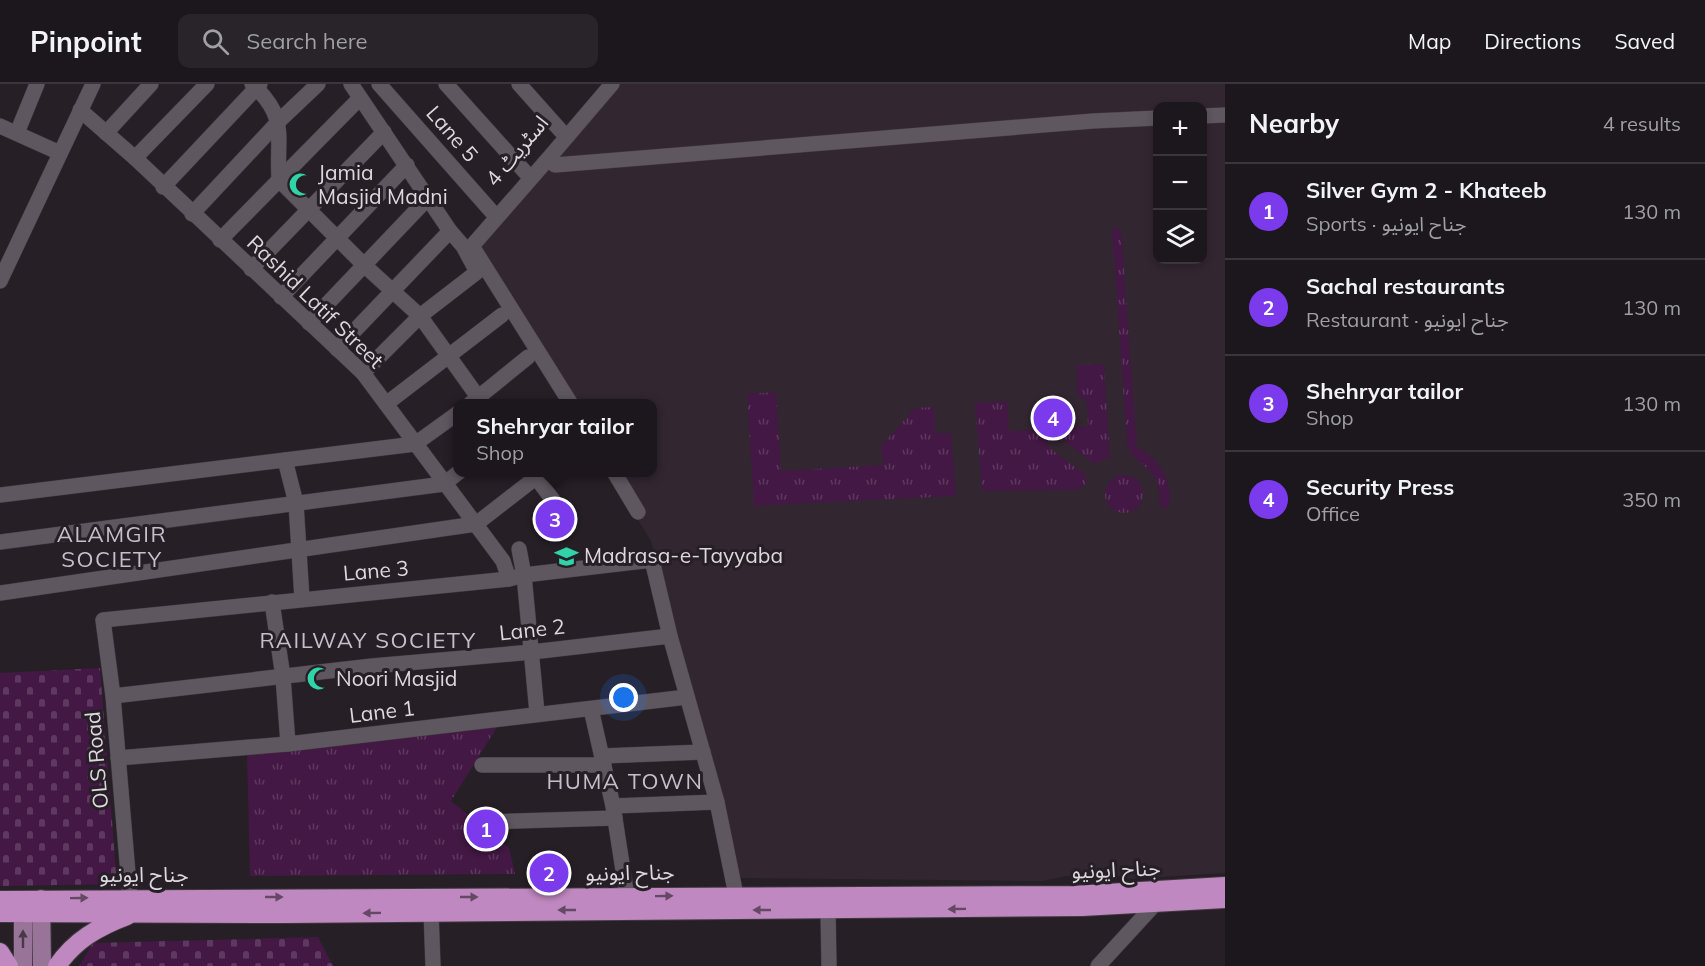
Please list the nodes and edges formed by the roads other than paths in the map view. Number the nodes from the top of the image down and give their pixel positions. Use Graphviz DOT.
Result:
graph roads {
  1 [pos="38,84"];
  2 [pos="93,84"];
  3 [pos="152,84"];
  4 [pos="207,84"];
  5 [pos="318,84"];
  6 [pos="351,84"];
  7 [pos="380,84"];
  8 [pos="446,84"];
  9 [pos="519,84"];
  10 [pos="612,84"];
  11 [pos="256,85"];
  12 [pos="597,86"];
  13 [pos="360,98"];
  14 [pos="80,110"];
  15 [pos="1225,115"];
  16 [pos="1207,116"];
  17 [pos="1153,118"];
  18 [pos="279,121"];
  19 [pos="0,126"];
  20 [pos="561,131"];
  21 [pos="384,132"];
  22 [pos="17,133"];
  23 [pos="106,133"];
  24 [pos="60,153"];
  25 [pos="135,158"];
  26 [pos="548,159"];
  27 [pos="407,165"];
  28 [pos="526,173"];
  29 [pos="279,180"];
  30 [pos="163,188"];
  31 [pos="428,198"];
  32 [pos="307,208"];
  33 [pos="492,213"];
  34 [pos="192,214"];
  35 [pos="450,231"];
  36 [pos="337,238"];
  37 [pos="220,240"];
  38 [pos="463,246"];
  39 [pos="364,265"];
  40 [pos="251,269"];
  41 [pos="0,281"];
  42 [pos="394,292"];
  43 [pos="281,297"];
  44 [pos="502,315"];
  45 [pos="420,316"];
  46 [pos="309,323"];
  47 [pos="337,349"];
  48 [pos="450,357"];
  49 [pos="528,357"];
  50 [pos="363,373"];
  51 [pos="475,399"];
  52 [pos="480,399"];
  53 [pos="559,399"];
  54 [pos="386,404"];
  55 [pos="453,417"];
  56 [pos="416,444"];
  57 [pos="285,460"];
  58 [pos="453,477"];
  59 [pos="533,477"];
  60 [pos="539,477"];
  61 [pos="617,477"];
  62 [pos="444,484"];
  63 [pos="0,495"];
  64 [pos="296,502"];
  65 [pos="638,512"];
  66 [pos="564,515"];
  67 [pos="476,524"];
  68 [pos="0,542"];
  69 [pos="519,549"];
  70 [pos="299,551"];
  71 [pos="524,575"];
  72 [pos="509,579"];
  73 [pos="0,593"];
  74 [pos="302,598"];
  75 [pos="272,602"];
  76 [pos="103,620"];
  77 [pos="669,636"];
  78 [pos="532,652"];
  79 [pos="283,677"];
  80 [pos="113,696"];
  81 [pos="687,697"];
  82 [pos="591,710"];
  83 [pos="537,712"];
  84 [pos="288,744"];
  85 [pos="703,752"];
  86 [pos="118,758"];
  87 [pos="603,761"];
  88 [pos="482,765"];
  89 [pos="717,802"];
  90 [pos="614,812"];
  91 [pos="485,822"];
  92 [pos="1225,886"];
  93 [pos="736,895"];
  94 [pos="627,896"];
  95 [pos="1225,899"];
  96 [pos="0,900"];
  97 [pos="1155,904"];
  98 [pos="132,905"];
  99 [pos="42,906"];
  100 [pos="828,910"];
  101 [pos="431,911"];
  102 [pos="0,912"];
  103 [pos="23,912"];
  104 [pos="0,952"];
  105 [pos="9,966"];
  106 [pos="24,966"];
  107 [pos="42,966"];
  108 [pos="57,966"];
  109 [pos="433,966"];
  110 [pos="829,966"];
  111 [pos="1098,966"];
  1 -- 22 [label="street"];
  2 -- 14 [label="street"];
  3 -- 23 [label="street"];
  4 -- 25 [label="street"];
  5 -- 18 [label="street"];
  6 -- 13 [label="street"];
  7 -- 33 [label="street, Lane 5"];
  8 -- 28 [label="street"];
  9 -- 20 [label="street"];
  10 -- 26 [label="street"];
  11 -- 18 [label="street"];
  11 -- 30 [label="street"];
  12 -- 20 [label="street, اسٹریٹ 4"];
  13 -- 21 [label="street"];
  13 -- 29 [label="street"];
  14 -- 23 [label="street, Rashid Latif Street"];
  14 -- 24 [label="street"];
  15 -- 16 [label="street"];
  17 -- 26 [label="street"];
  18 -- 29 [label="street"];
  18 -- 34 [label="street"];
  19 -- 22 [label="street"];
  20 -- 28 [label="street, اسٹریٹ 4"];
  21 -- 27 [label="street"];
  21 -- 32 [label="street"];
  22 -- 24 [label="street"];
  23 -- 25 [label="street, Rashid Latif Street"];
  24 -- 41 [label="street"];
  25 -- 30 [label="street, Rashid Latif Street"];
  26 -- 53 [label="street"];
  27 -- 31 [label="street"];
  27 -- 36 [label="street"];
  28 -- 33 [label="street, اسٹریٹ 4"];
  29 -- 32 [label="street"];
  29 -- 37 [label="street"];
  30 -- 34 [label="street, Rashid Latif Street"];
  31 -- 35 [label="street"];
  31 -- 39 [label="street"];
  32 -- 36 [label="street"];
  32 -- 40 [label="street"];
  33 -- 38 [label="street, اسٹریٹ 4"];
  34 -- 37 [label="street, Rashid Latif Street"];
  35 -- 38 [label="street"];
  35 -- 42 [label="street"];
  36 -- 39 [label="street"];
  36 -- 43 [label="street"];
  37 -- 40 [label="street, Rashid Latif Street"];
  38 -- 45 [label="street"];
  39 -- 42 [label="street"];
  39 -- 46 [label="street"];
  40 -- 43 [label="street, Rashid Latif Street"];
  42 -- 45 [label="street"];
  42 -- 47 [label="street"];
  43 -- 46 [label="street, Rashid Latif Street"];
  44 -- 48 [label="street"];
  45 -- 48 [label="street"];
  45 -- 50 [label="street"];
  46 -- 47 [label="street, Rashid Latif Street"];
  47 -- 50 [label="street, Rashid Latif Street"];
  48 -- 51 [label="street"];
  48 -- 54 [label="street"];
  49 -- 52 [label="street"];
  50 -- 54 [label="street, Rashid Latif Street"];
  54 -- 56 [label="street, Rashid Latif Street"];
  55 -- 56 [label="street"];
  56 -- 57 [label="street"];
  56 -- 62 [label="street, Rashid Latif Street"];
  57 -- 63 [label="street"];
  57 -- 64 [label="street"];
  58 -- 62 [label="street"];
  59 -- 67 [label="street"];
  60 -- 66 [label="street"];
  61 -- 65 [label="street"];
  62 -- 64 [label="street"];
  62 -- 67 [label="street, Rashid Latif Street"];
  64 -- 68 [label="street"];
  64 -- 70 [label="street"];
  67 -- 70 [label="street"];
  67 -- 72 [label="street, Rashid Latif Street"];
  69 -- 71 [label="street"];
  70 -- 73 [label="street"];
  70 -- 74 [label="street"];
  71 -- 72 [label="street, Lane 3"];
  71 -- 77 [label="street, Lane 3"];
  71 -- 78 [label="street"];
  72 -- 74 [label="street, Lane 3"];
  74 -- 75 [label="street, Lane 3"];
  75 -- 76 [label="street, Lane 3"];
  75 -- 79 [label="street"];
  76 -- 80 [label="street, OLS Road"];
  77 -- 78 [label="street, Lane 2"];
  77 -- 81 [label="street"];
  78 -- 79 [label="street, Lane 2"];
  78 -- 83 [label="street"];
  79 -- 80 [label="street, Lane 2"];
  79 -- 84 [label="street"];
  80 -- 86 [label="street, OLS Road"];
  81 -- 82 [label="street, Lane 1"];
  81 -- 85 [label="street"];
  82 -- 83 [label="street, Lane 1"];
  82 -- 87 [label="street"];
  83 -- 84 [label="street, Lane 1"];
  84 -- 86 [label="street, Lane 1"];
  85 -- 87 [label="street"];
  85 -- 89 [label="street"];
  86 -- 98 [label="street, OLS Road"];
  87 -- 88 [label="street"];
  87 -- 90 [label="street"];
  89 -- 90 [label="street"];
  89 -- 93 [label="street"];
  90 -- 91 [label="street"];
  90 -- 94 [label="street"];
  92 -- 93 [label="highway, جناح ایونیو"];
  94 -- 93 [label="highway, جناح ایونیو, one-way"];
  98 -- 94 [label="highway, جناح ایونیو, one-way"];
  95 -- 97 [label="highway, جناح ایونیو"];
  96 -- 99 [label="highway, جناح ایونیو"];
  97 -- 100 [label="highway, جناح ایونیو, one-way"];
  97 -- 111 [label="street"];
  98 -- 99 [label="highway, جناح ایونیو"];
  101 -- 98 [label="highway, جناح ایونیو, one-way"];
  98 -- 108 [label="highway"];
  99 -- 103 [label="highway, جناح ایونیو"];
  99 -- 107 [label="main road"];
  100 -- 101 [label="highway, جناح ایونیو, one-way"];
  100 -- 110 [label="street"];
  101 -- 109 [label="street"];
  102 -- 103 [label="highway, جناح ایونیو"];
  106 -- 103 [label="main road, one-way"];
  104 -- 105 [label="highway"];
}
